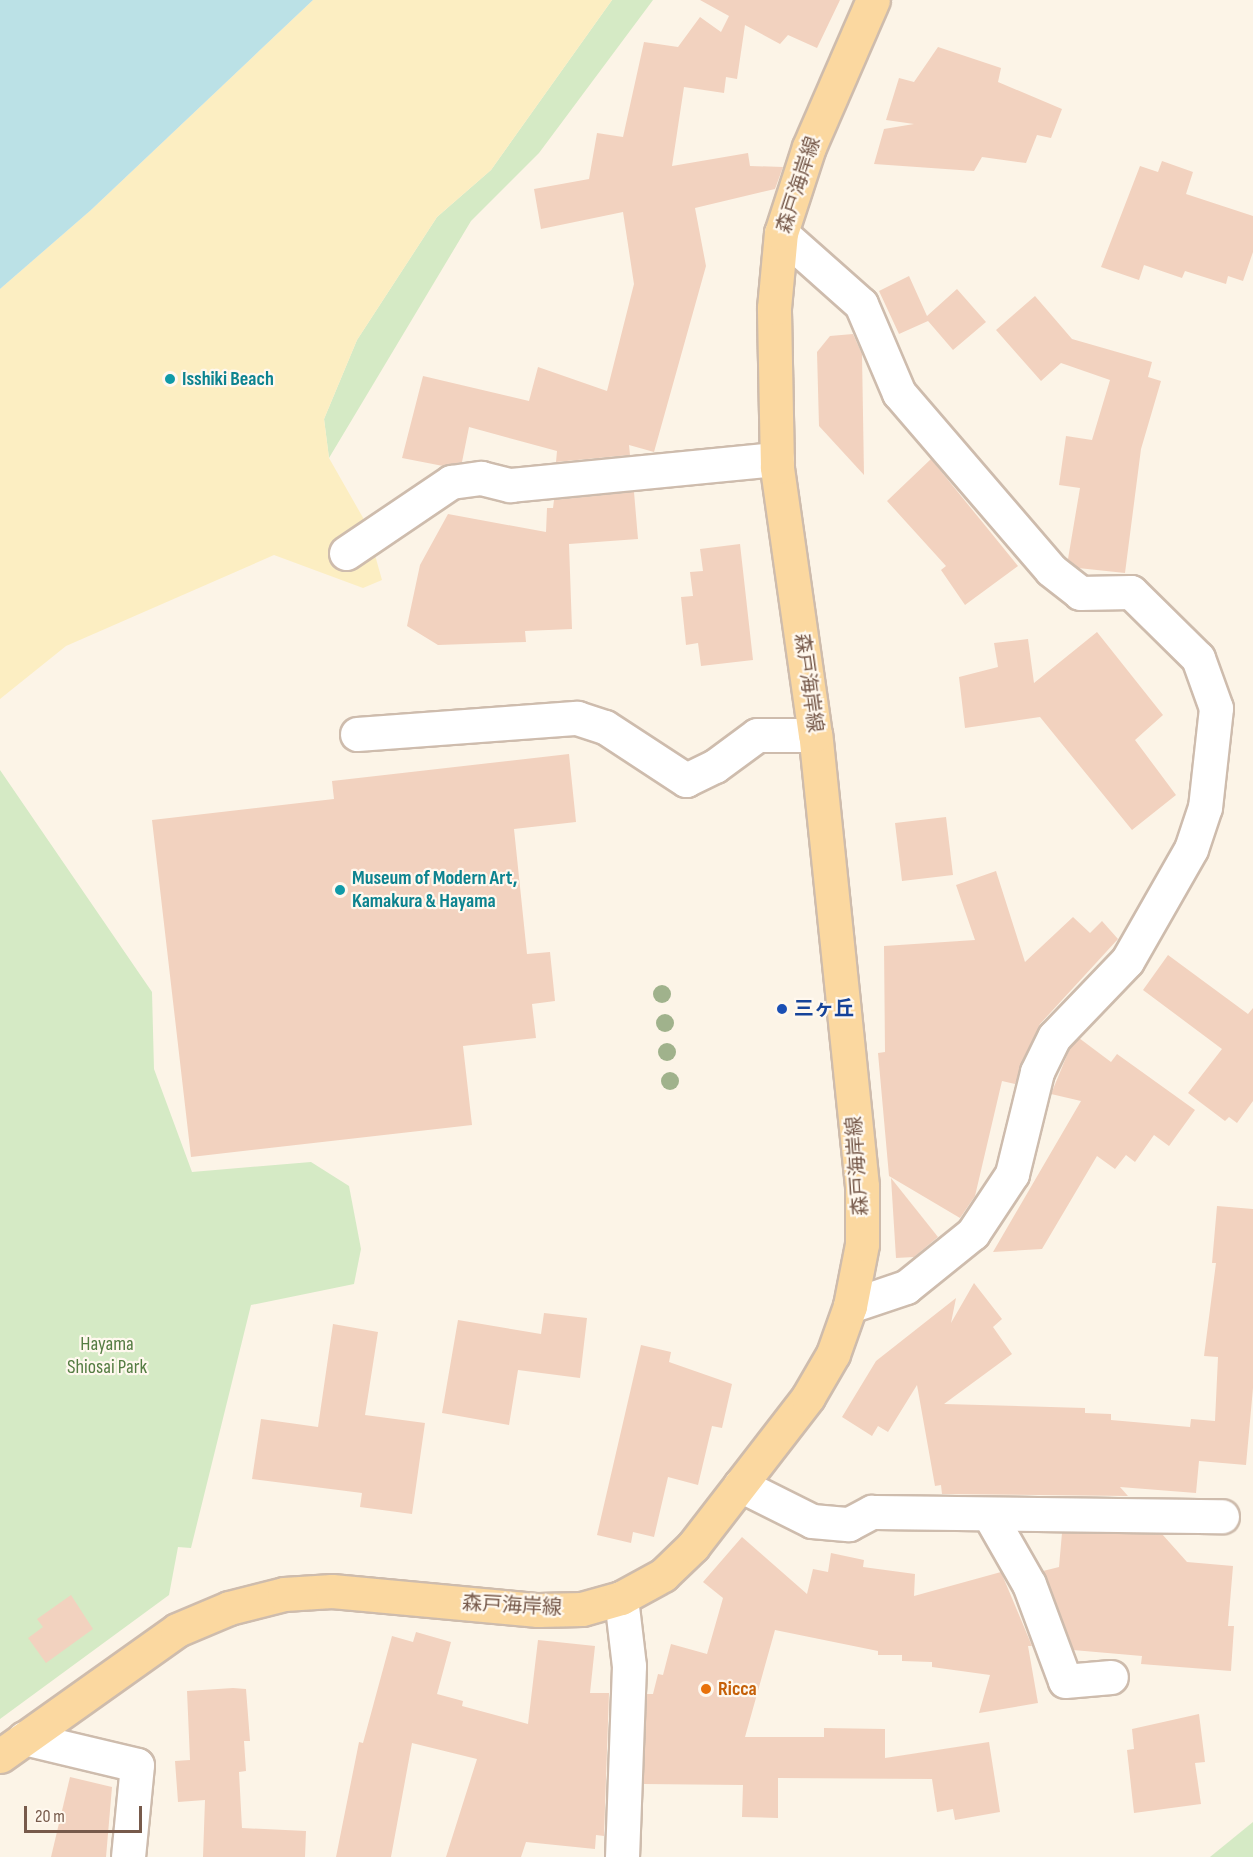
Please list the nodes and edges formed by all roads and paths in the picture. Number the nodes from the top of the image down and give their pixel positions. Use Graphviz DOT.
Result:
graph roads {
  1 [pos="873,0"];
  2 [pos="781,233"];
  3 [pos="777,459"];
  4 [pos="346,553"];
  5 [pos="357,734"];
  6 [pos="815,735"];
  7 [pos="850,1306"];
  8 [pos="740,1485"];
  9 [pos="990,1516"];
  10 [pos="1222,1516"];
  11 [pos="621,1598"];
  12 [pos="1111,1677"];
  13 [pos="12,1747"];
  14 [pos="128,1857"];
  15 [pos="622,1857"];
  1 -- 2 [label="main road, 森戸海岸線"];
  2 -- 3 [label="main road, 森戸海岸線"];
  2 -- 7 [label="street"];
  3 -- 4 [label="street"];
  3 -- 6 [label="main road, 森戸海岸線"];
  5 -- 6 [label="street"];
  6 -- 7 [label="main road, 森戸海岸線"];
  7 -- 8 [label="main road, 森戸海岸線"];
  8 -- 9 [label="street"];
  8 -- 11 [label="main road, 森戸海岸線"];
  9 -- 10 [label="street"];
  9 -- 12 [label="street"];
  11 -- 13 [label="main road, 森戸海岸線"];
  11 -- 15 [label="street"];
  13 -- 14 [label="street"];
}
